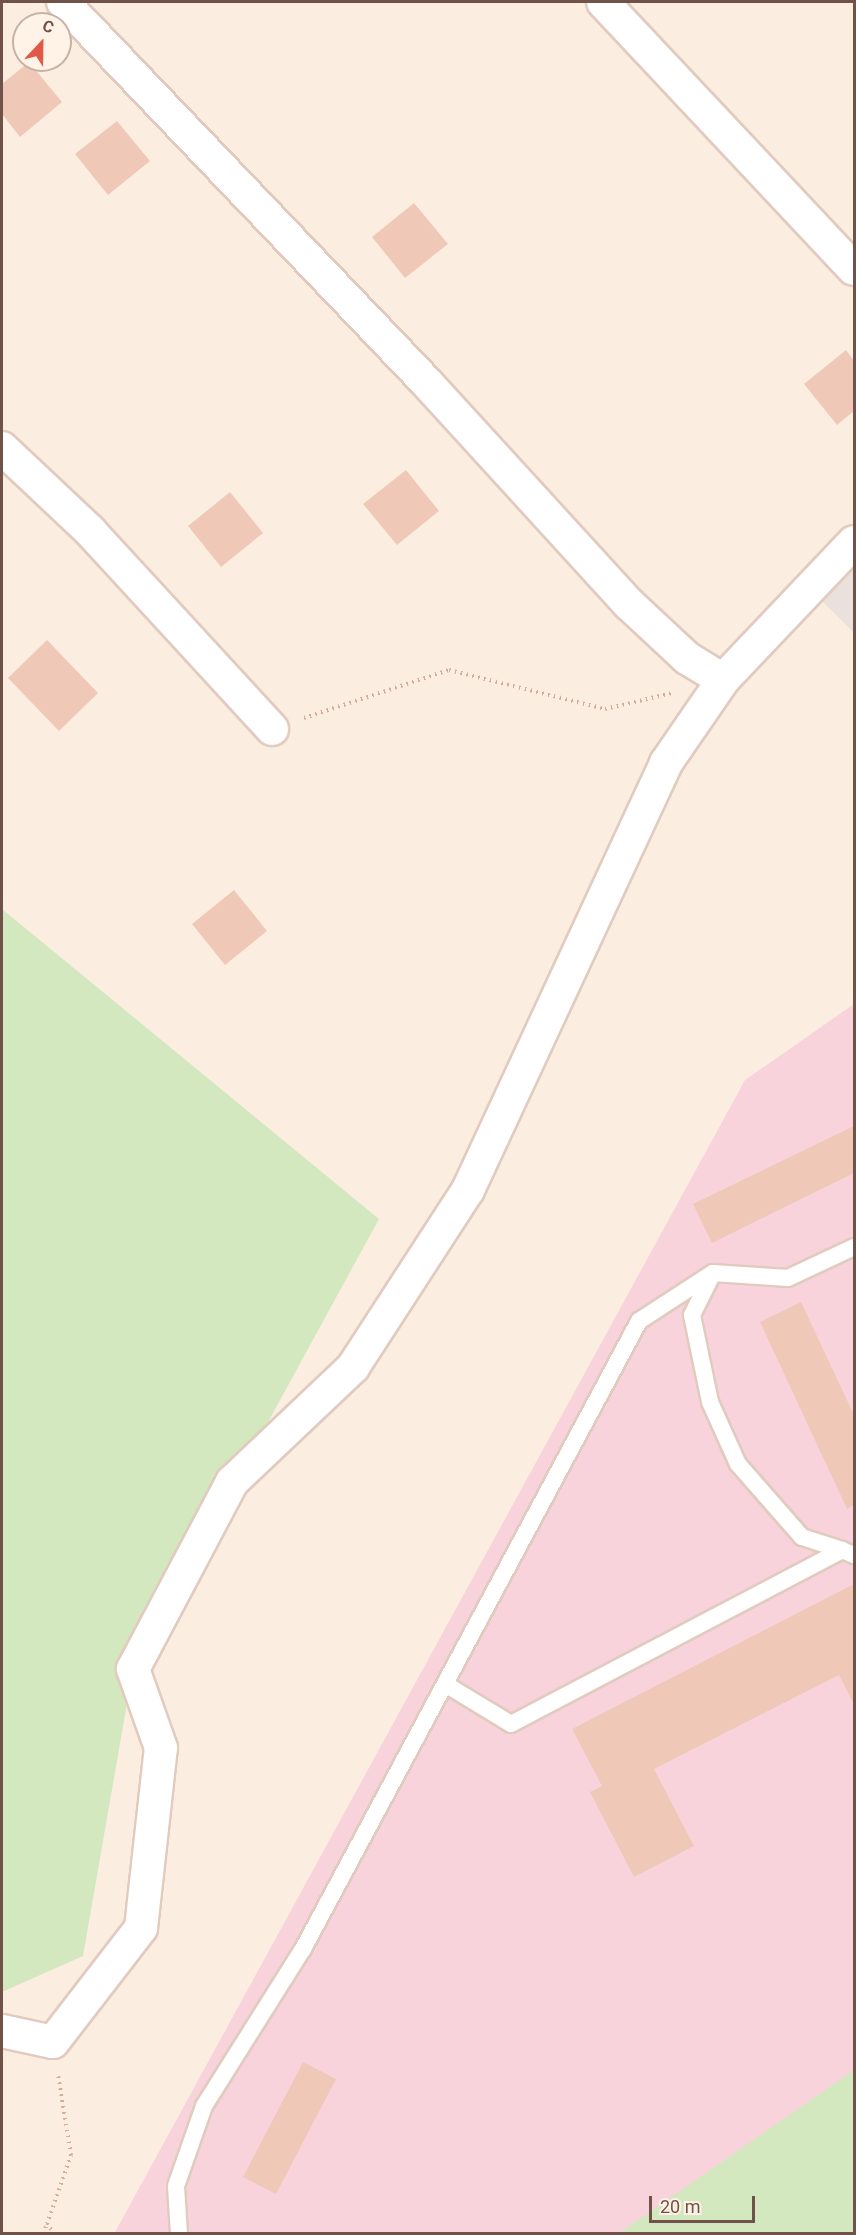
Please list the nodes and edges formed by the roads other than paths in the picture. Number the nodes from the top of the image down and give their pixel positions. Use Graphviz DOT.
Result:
graph roads {
  1 [pos="63,2"];
  2 [pos="603,2"];
  3 [pos="855,269"];
  4 [pos="2,448"];
  5 [pos="855,542"];
  6 [pos="723,680"];
  7 [pos="272,729"];
  8 [pos="855,1246"];
  9 [pos="713,1273"];
  10 [pos="849,1553"];
  11 [pos="445,1684"];
  12 [pos="2,2031"];
  13 [pos="179,2234"];
  1 -- 6 [label="street"];
  2 -- 3 [label="street"];
  4 -- 7 [label="street"];
  5 -- 6 [label="street"];
  6 -- 12 [label="street"];
  8 -- 9 [label="lane"];
  9 -- 10 [label="lane"];
  9 -- 11 [label="lane"];
  10 -- 11 [label="lane"];
  11 -- 13 [label="lane"];
}
